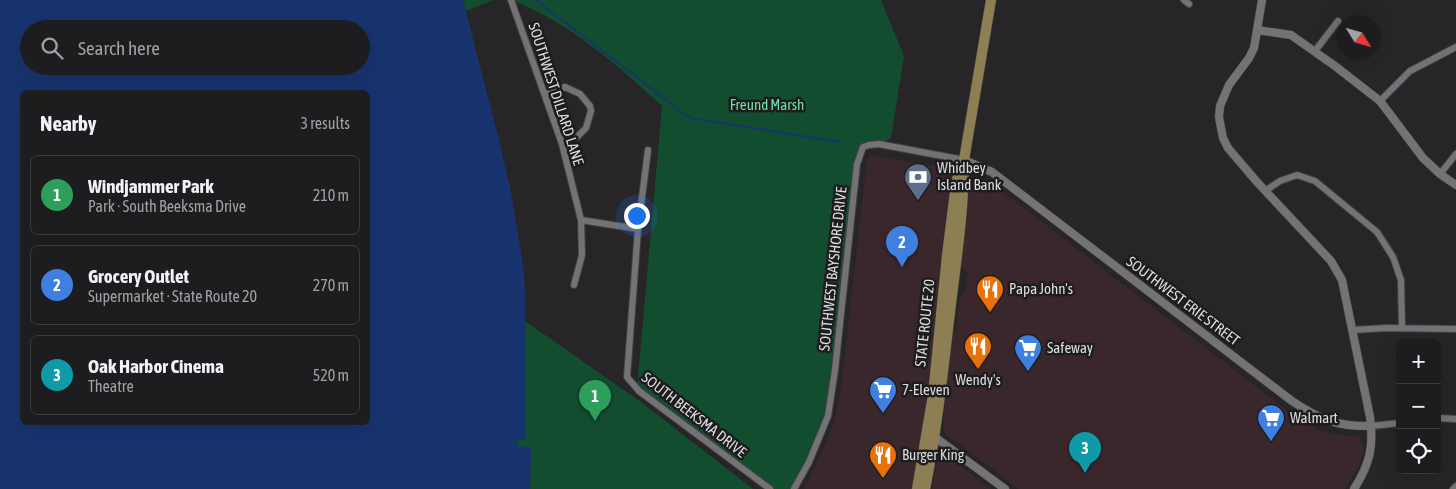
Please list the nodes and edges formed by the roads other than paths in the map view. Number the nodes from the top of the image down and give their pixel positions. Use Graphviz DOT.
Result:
graph roads {
  1 [pos="511,0"];
  2 [pos="991,0"];
  3 [pos="1262,0"];
  4 [pos="1336,24"];
  5 [pos="1257,30"];
  6 [pos="1456,47"];
  7 [pos="1315,51"];
  8 [pos="546,94"];
  9 [pos="1380,101"];
  10 [pos="562,144"];
  11 [pos="648,150"];
  12 [pos="1456,154"];
  13 [pos="964,160"];
  14 [pos="1440,174"];
  15 [pos="1456,185"];
  16 [pos="1265,192"];
  17 [pos="581,220"];
  18 [pos="638,229"];
  19 [pos="574,285"];
  20 [pos="1402,328"];
  21 [pos="1456,329"];
  22 [pos="1352,330"];
  23 [pos="1441,418"];
  24 [pos="1456,419"];
  25 [pos="1396,423"];
  26 [pos="928,426"];
  27 [pos="1371,426"];
  28 [pos="935,437"];
  29 [pos="1456,486"];
  30 [pos="770,489"];
  31 [pos="794,489"];
  32 [pos="917,489"];
  33 [pos="925,489"];
  34 [pos="1005,489"];
  35 [pos="1354,489"];
  36 [pos="1454,489"];
  1 -- 8 [label="street, SOUTHWEST DILLARD LANE"];
  2 -- 13 [label="main road, STATE ROUTE 20"];
  3 -- 5 [label="street"];
  4 -- 7 [label="street"];
  5 -- 7 [label="street"];
  5 -- 16 [label="street"];
  6 -- 9 [label="street"];
  7 -- 9 [label="street"];
  8 -- 10 [label="street, SOUTHWEST DILLARD LANE"];
  8 -- 10 [label="street"];
  9 -- 14 [label="street"];
  10 -- 17 [label="street, SOUTHWEST DILLARD LANE"];
  11 -- 18 [label="street"];
  12 -- 14 [label="street"];
  13 -- 26 [label="main road, STATE ROUTE 20"];
  13 -- 27 [label="street, SOUTHWEST ERIE STREET"];
  13 -- 28 [label="main road, STATE ROUTE 20"];
  13 -- 31 [label="street, SOUTHWEST BAYSHORE DRIVE"];
  14 -- 15 [label="street"];
  16 -- 20 [label="street"];
  16 -- 22 [label="street"];
  17 -- 18 [label="street"];
  17 -- 19 [label="street, SOUTHWEST DILLARD LANE"];
  18 -- 30 [label="street, SOUTH BEEKSMA DRIVE"];
  20 -- 21 [label="street"];
  20 -- 22 [label="street"];
  22 -- 27 [label="street"];
  23 -- 24 [label="street"];
  25 -- 27 [label="street, SOUTHWEST ERIE STREET"];
  26 -- 28 [label="street"];
  26 -- 32 [label="main road, STATE ROUTE 20"];
  27 -- 35 [label="street"];
  28 -- 33 [label="main road, STATE ROUTE 20"];
  28 -- 34 [label="street"];
  29 -- 36 [label="street"];
}
